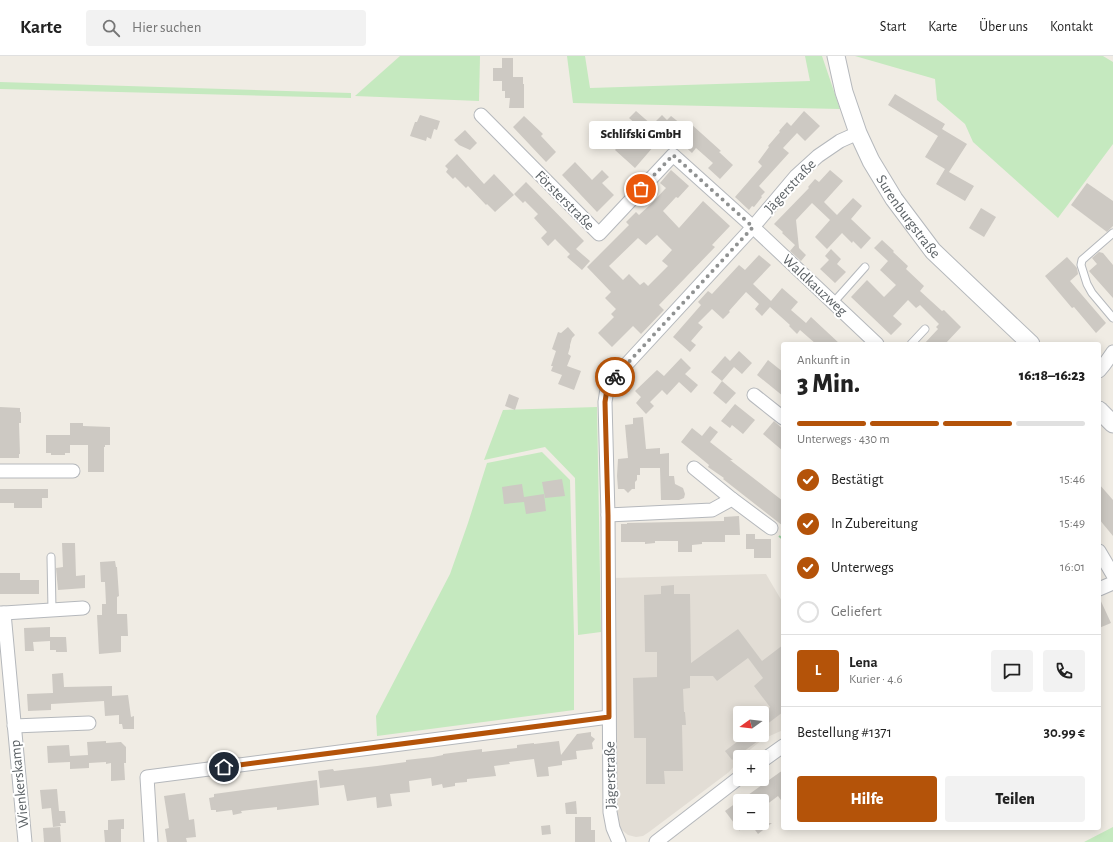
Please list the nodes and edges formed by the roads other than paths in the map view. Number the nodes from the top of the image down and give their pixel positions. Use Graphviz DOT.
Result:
graph roads {
  1 [pos="836,56"];
  2 [pos="481,114"];
  3 [pos="858,133"];
  4 [pos="753,227"];
  5 [pos="1113,233"];
  6 [pos="865,267"];
  7 [pos="833,303"];
  8 [pos="1113,318"];
  9 [pos="925,329"];
  10 [pos="875,342"];
  11 [pos="913,342"];
  12 [pos="1029,342"];
  13 [pos="1113,352"];
  14 [pos="1101,369"];
  15 [pos="754,395"];
  16 [pos="1101,412"];
  17 [pos="781,416"];
  18 [pos="1113,424"];
  19 [pos="694,468"];
  20 [pos="0,471"];
  21 [pos="73,471"];
  22 [pos="732,499"];
  23 [pos="608,515"];
  24 [pos="771,528"];
  25 [pos="1101,554"];
  26 [pos="51,557"];
  27 [pos="1113,575"];
  28 [pos="1113,583"];
  29 [pos="1101,588"];
  30 [pos="83,608"];
  31 [pos="52,610"];
  32 [pos="2,613"];
  33 [pos="609,717"];
  34 [pos="89,723"];
  35 [pos="14,726"];
  36 [pos="781,747"];
  37 [pos="769,756"];
  38 [pos="733,782"];
  39 [pos="25,842"];
  40 [pos="151,842"];
  41 [pos="618,842"];
  42 [pos="656,842"];
  1 -- 3 [label="street, Surenburgstraße"];
  2 -- 4 [label="street, Försterstraße"];
  3 -- 4 [label="street, Jägerstraße"];
  3 -- 12 [label="street, Surenburgstraße"];
  4 -- 7 [label="street, Waldkauzweg"];
  4 -- 23 [label="street, Jägerstraße"];
  5 -- 8 [label="lane"];
  6 -- 7 [label="lane"];
  7 -- 10 [label="street, Waldkauzweg"];
  9 -- 11 [label="lane"];
  13 -- 14 [label="street"];
  15 -- 17 [label="street"];
  16 -- 18 [label="street"];
  19 -- 22 [label="street"];
  20 -- 21 [label="street"];
  22 -- 23 [label="street"];
  22 -- 24 [label="street"];
  23 -- 33 [label="street, Jägerstraße"];
  25 -- 27 [label="street"];
  26 -- 31 [label="lane"];
  28 -- 29 [label="street"];
  30 -- 31 [label="street, Wienkerskamp"];
  31 -- 32 [label="street, Wienkerskamp"];
  32 -- 35 [label="street, Wienkerskamp"];
  33 -- 40 [label="street"];
  33 -- 41 [label="street, Jägerstraße"];
  34 -- 35 [label="street, Wienkerskamp"];
  35 -- 39 [label="street, Wienkerskamp"];
  36 -- 37 [label="street"];
  38 -- 42 [label="street"];
}
